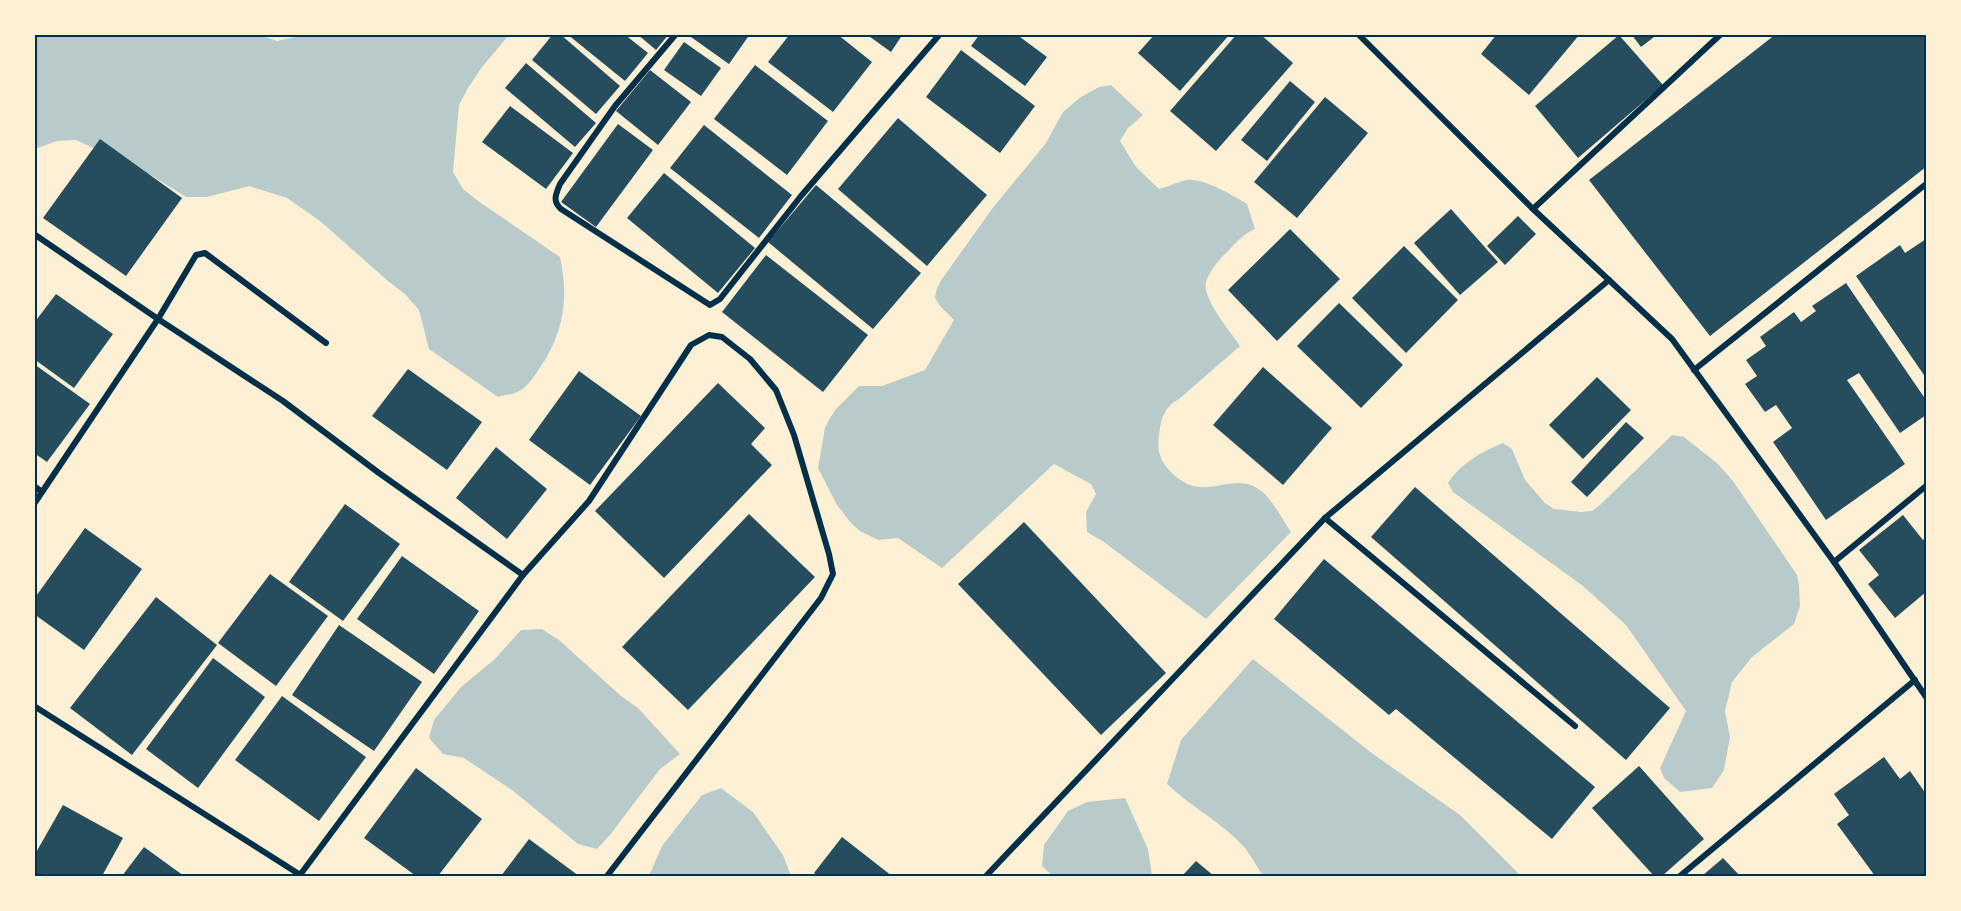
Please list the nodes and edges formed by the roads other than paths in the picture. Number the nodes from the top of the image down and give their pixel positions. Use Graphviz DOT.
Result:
graph roads {
  1 [pos="676,34"];
  2 [pos="940,34"];
  3 [pos="1358,34"];
  4 [pos="1721,34"];
  5 [pos="1926,184"];
  6 [pos="1533,209"];
  7 [pos="34,234"];
  8 [pos="1609,280"];
  9 [pos="158,319"];
  10 [pos="326,343"];
  11 [pos="1694,370"];
  12 [pos="34,486"];
  13 [pos="1926,486"];
  14 [pos="42,492"];
  15 [pos="34,504"];
  16 [pos="1325,518"];
  17 [pos="1834,562"];
  18 [pos="523,575"];
  19 [pos="1915,680"];
  20 [pos="1926,697"];
  21 [pos="34,706"];
  22 [pos="1575,726"];
  23 [pos="301,876"];
  24 [pos="607,876"];
  25 [pos="986,876"];
  26 [pos="1680,876"];
  1 -- 2 [label="street"];
  3 -- 6 [label="street"];
  4 -- 6 [label="street"];
  5 -- 11 [label="street"];
  6 -- 8 [label="street"];
  7 -- 9 [label="street"];
  8 -- 11 [label="street"];
  8 -- 16 [label="street"];
  9 -- 10 [label="street"];
  9 -- 14 [label="street"];
  9 -- 18 [label="street"];
  11 -- 17 [label="street"];
  12 -- 14 [label="street"];
  13 -- 17 [label="street"];
  14 -- 15 [label="street"];
  16 -- 22 [label="street"];
  16 -- 25 [label="street"];
  17 -- 19 [label="street"];
  18 -- 23 [label="street"];
  18 -- 24 [label="street"];
  19 -- 20 [label="street"];
  19 -- 26 [label="street"];
  21 -- 23 [label="street"];
}
